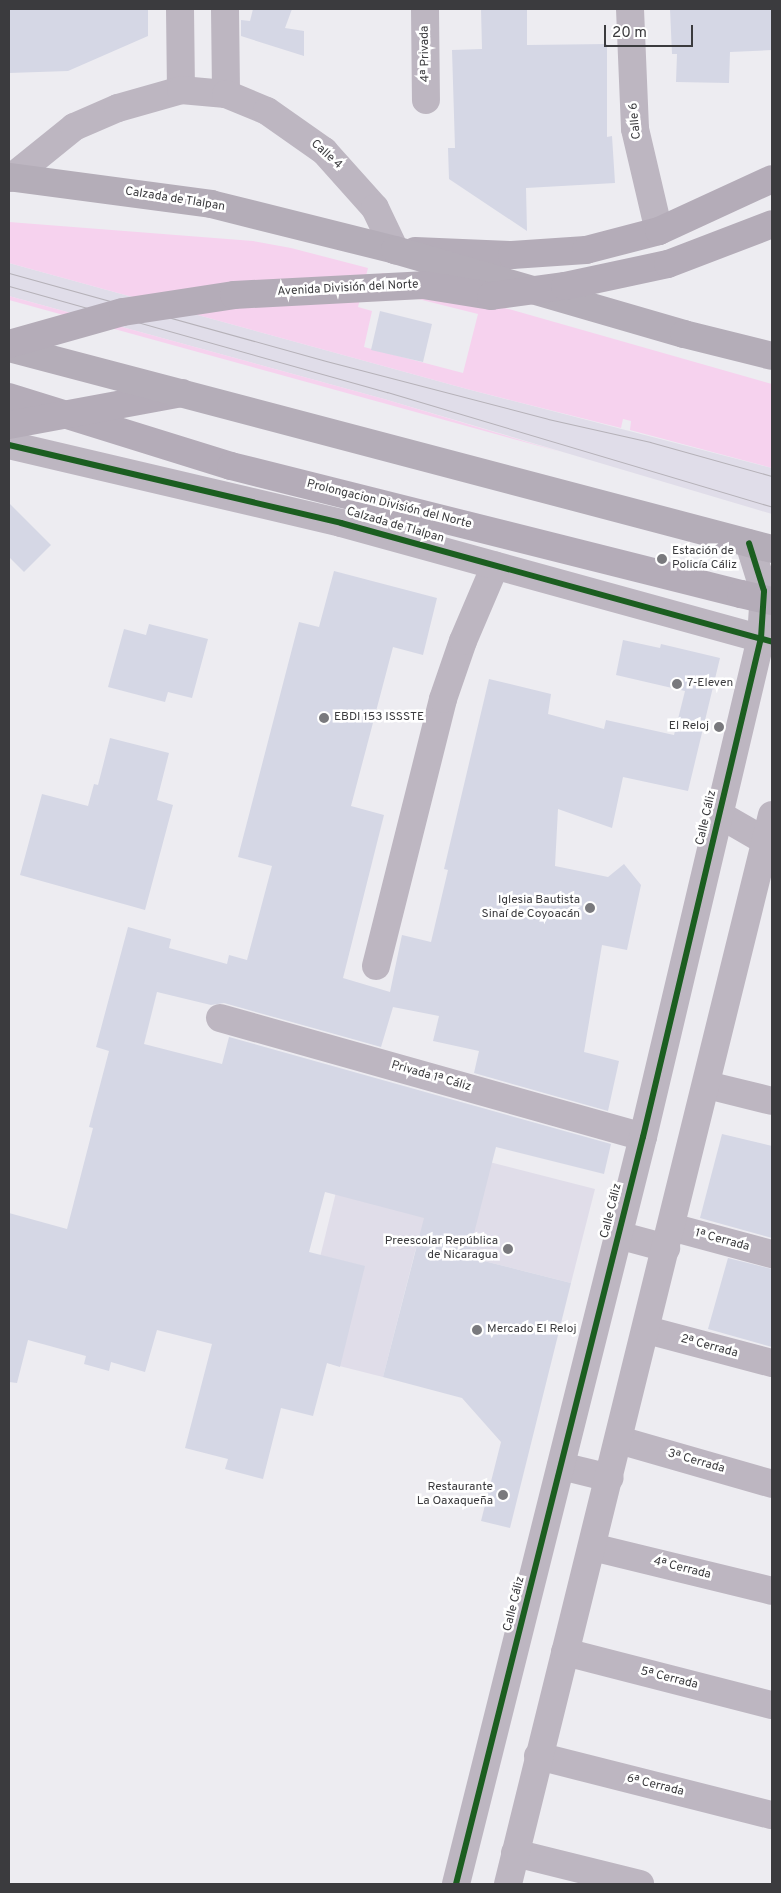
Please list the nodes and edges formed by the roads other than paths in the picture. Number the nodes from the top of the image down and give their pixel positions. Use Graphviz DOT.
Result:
graph roads {
  1 [pos="180,9"];
  2 [pos="225,9"];
  3 [pos="425,9"];
  4 [pos="630,9"];
  5 [pos="181,90"];
  6 [pos="226,94"];
  7 [pos="426,100"];
  8 [pos="10,177"];
  9 [pos="772,179"];
  10 [pos="772,224"];
  11 [pos="659,230"];
  12 [pos="395,250"];
  13 [pos="9,346"];
  14 [pos="772,356"];
  15 [pos="182,393"];
  16 [pos="9,397"];
  17 [pos="66,415"];
  18 [pos="9,425"];
  19 [pos="9,445"];
  20 [pos="761,546"];
  21 [pos="495,566"];
  22 [pos="772,601"];
  23 [pos="767,640"];
  24 [pos="720,815"];
  25 [pos="772,815"];
  26 [pos="769,844"];
  27 [pos="376,966"];
  28 [pos="220,1018"];
  29 [pos="707,1085"];
  30 [pos="772,1101"];
  31 [pos="643,1137"];
  32 [pos="618,1235"];
  33 [pos="669,1238"];
  34 [pos="772,1254"];
  35 [pos="646,1330"];
  36 [pos="772,1363"];
  37 [pos="619,1440"];
  38 [pos="561,1466"];
  39 [pos="610,1478"];
  40 [pos="772,1484"];
  41 [pos="592,1547"];
  42 [pos="772,1590"];
  43 [pos="565,1652"];
  44 [pos="772,1705"];
  45 [pos="538,1756"];
  46 [pos="772,1815"];
  47 [pos="515,1853"];
  48 [pos="456,1884"];
  49 [pos="508,1884"];
  50 [pos="640,1884"];
  1 -- 5 [label="street"];
  2 -- 6 [label="street"];
  3 -- 7 [label="street, 4ª Privada"];
  4 -- 11 [label="street, Calle 6"];
  5 -- 6 [label="street, Calle 4"];
  5 -- 8 [label="street, Calle 4"];
  6 -- 12 [label="street, Calle 4"];
  8 -- 12 [label="highway, Calzada de Tlalpan"];
  9 -- 11 [label="main road"];
  10 -- 13 [label="main road, Avenida División del Norte, bridge"];
  11 -- 12 [label="main road"];
  12 -- 14 [label="highway, Calzada de Tlalpan"];
  13 -- 15 [label="highway"];
  15 -- 17 [label="main road"];
  15 -- 20 [label="highway"];
  16 -- 17 [label="main road, Prolongacion División del Norte"];
  17 -- 18 [label="main road"];
  17 -- 22 [label="main road, Prolongacion División del Norte, bridge"];
  19 -- 21 [label="street, Calzada de Tlalpan"];
  20 -- 23 [label="street, Calle Cáliz"];
  21 -- 23 [label="street, Calzada de Tlalpan"];
  21 -- 27 [label="street"];
  23 -- 24 [label="street, Calle Cáliz"];
  24 -- 26 [label="street"];
  24 -- 31 [label="street, Calle Cáliz"];
  25 -- 26 [label="street"];
  26 -- 29 [label="street"];
  28 -- 31 [label="street, Privada 1ª Cáliz"];
  29 -- 30 [label="street"];
  29 -- 33 [label="street"];
  31 -- 32 [label="street, Calle Cáliz"];
  32 -- 33 [label="street, 1ª Cerrada"];
  32 -- 38 [label="street, Calle Cáliz"];
  33 -- 34 [label="street, 1ª Cerrada"];
  33 -- 35 [label="street"];
  35 -- 36 [label="street, 2ª Cerrada"];
  35 -- 37 [label="street"];
  37 -- 39 [label="street"];
  37 -- 40 [label="street, 3ª Cerrada"];
  38 -- 39 [label="street"];
  38 -- 48 [label="street, Calle Cáliz"];
  39 -- 41 [label="street"];
  41 -- 42 [label="street, 4ª Cerrada"];
  41 -- 43 [label="street"];
  43 -- 44 [label="street, 5ª Cerrada"];
  43 -- 45 [label="street"];
  45 -- 46 [label="street, 6ª Cerrada"];
  45 -- 47 [label="street"];
  47 -- 49 [label="street"];
  47 -- 50 [label="street"];
}
